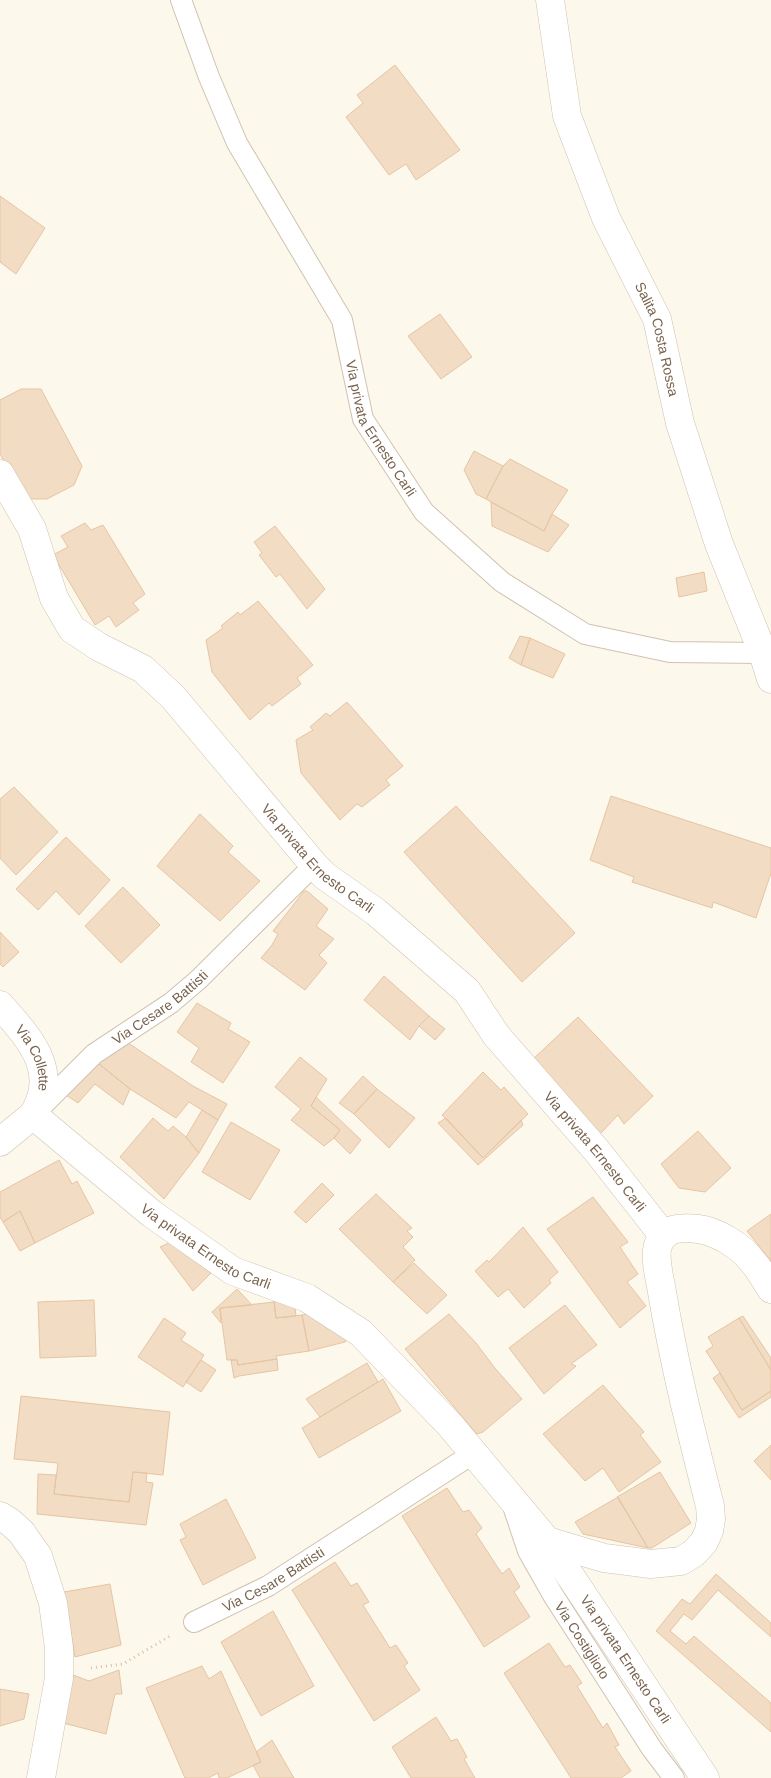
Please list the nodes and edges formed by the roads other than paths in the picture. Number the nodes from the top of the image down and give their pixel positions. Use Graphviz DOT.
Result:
graph roads {
  1 [pos="181,0"];
  2 [pos="550,0"];
  3 [pos="0,474"];
  4 [pos="763,653"];
  5 [pos="771,679"];
  6 [pos="315,866"];
  7 [pos="0,1005"];
  8 [pos="33,1115"];
  9 [pos="0,1142"];
  10 [pos="663,1235"];
  11 [pos="771,1289"];
  12 [pos="474,1453"];
  13 [pos="509,1495"];
  14 [pos="0,1516"];
  15 [pos="547,1541"];
  16 [pos="194,1622"];
  17 [pos="41,1778"];
  18 [pos="674,1778"];
  19 [pos="705,1778"];
  1 -- 4 [label="lane, Via privata Ernesto Carli"];
  2 -- 4 [label="street, Salita Costa Rossa"];
  3 -- 6 [label="street, Via privata Ernesto Carli"];
  4 -- 5 [label="street, Salita Costa Rossa"];
  6 -- 8 [label="lane, Via Cesare Battisti"];
  6 -- 10 [label="street, Via privata Ernesto Carli"];
  7 -- 8 [label="street, Via Collette"];
  8 -- 9 [label="street, Via Cesare Battisti"];
  8 -- 12 [label="street, Via privata Ernesto Carli"];
  10 -- 11 [label="street"];
  10 -- 15 [label="street"];
  12 -- 13 [label="street, Via privata Ernesto Carli"];
  12 -- 16 [label="lane, Via Cesare Battisti"];
  13 -- 15 [label="street, Via privata Ernesto Carli"];
  13 -- 18 [label="lane, Via Costigliolo"];
  14 -- 17 [label="street"];
  15 -- 19 [label="street, Via privata Ernesto Carli"];
}
